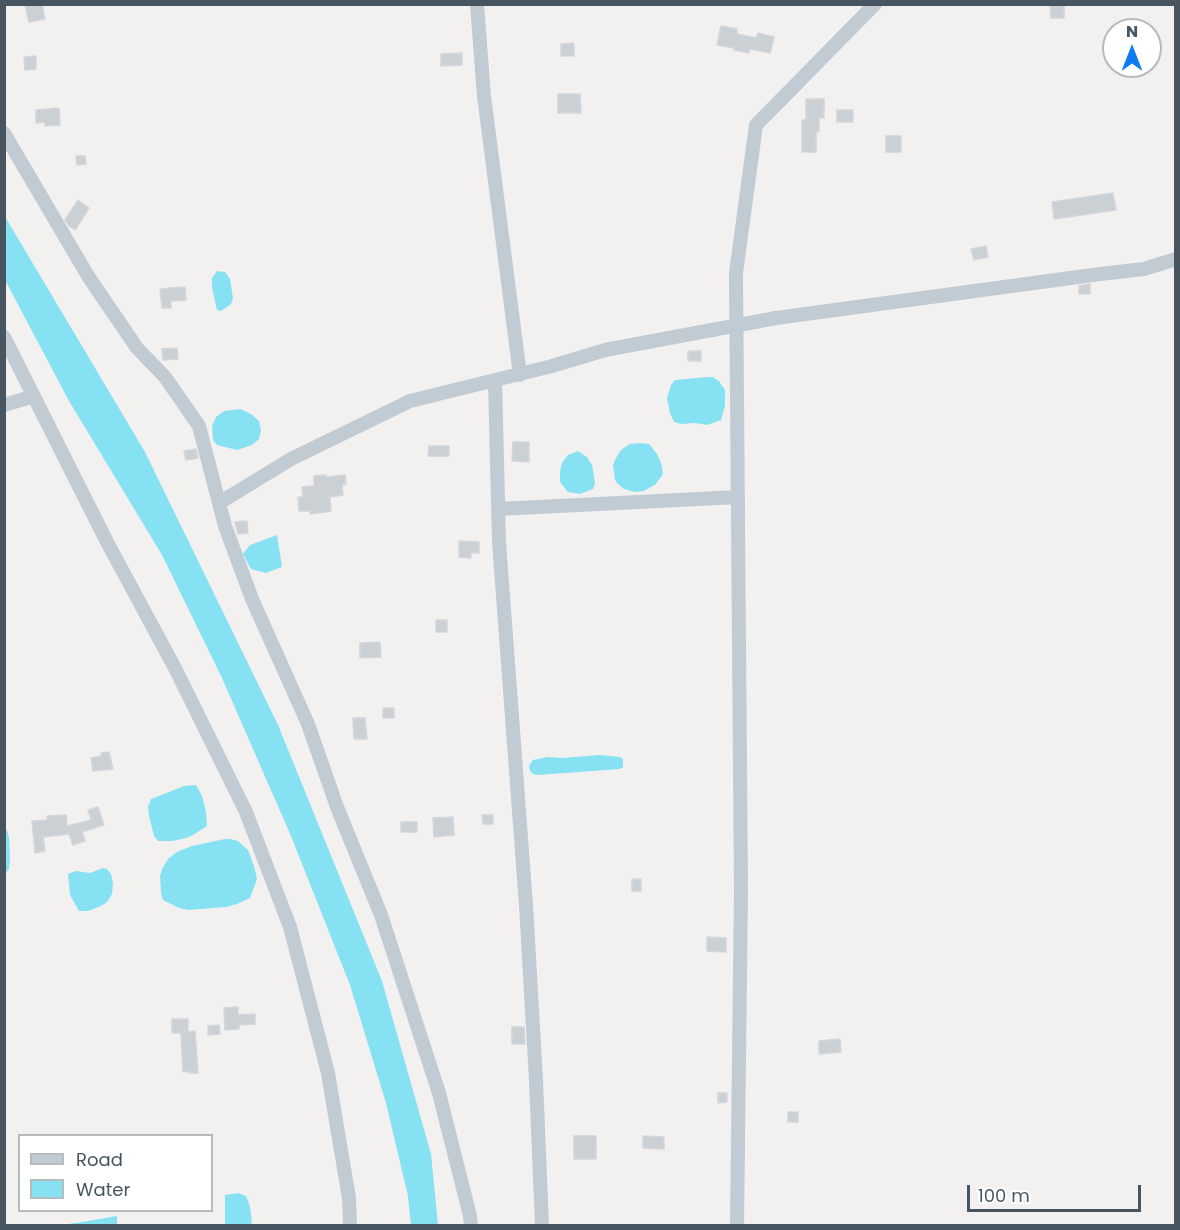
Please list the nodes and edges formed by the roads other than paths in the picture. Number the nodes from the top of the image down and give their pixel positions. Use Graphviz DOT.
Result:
graph roads {
  1 [pos="477,4"];
  2 [pos="875,4"];
  3 [pos="4,133"];
  4 [pos="1176,259"];
  5 [pos="736,325"];
  6 [pos="4,337"];
  7 [pos="520,375"];
  8 [pos="495,381"];
  9 [pos="34,396"];
  10 [pos="4,405"];
  11 [pos="738,497"];
  12 [pos="219,503"];
  13 [pos="498,509"];
  14 [pos="350,1226"];
  15 [pos="471,1226"];
  16 [pos="542,1226"];
  17 [pos="737,1226"];
  1 -- 7 [label="street"];
  2 -- 5 [label="street"];
  3 -- 12 [label="street"];
  4 -- 5 [label="street"];
  5 -- 7 [label="street"];
  5 -- 11 [label="street"];
  6 -- 9 [label="street"];
  7 -- 8 [label="street"];
  8 -- 12 [label="street"];
  8 -- 13 [label="street"];
  9 -- 10 [label="street"];
  9 -- 14 [label="street"];
  11 -- 13 [label="street"];
  11 -- 17 [label="street"];
  12 -- 15 [label="street"];
  13 -- 16 [label="street"];
}
